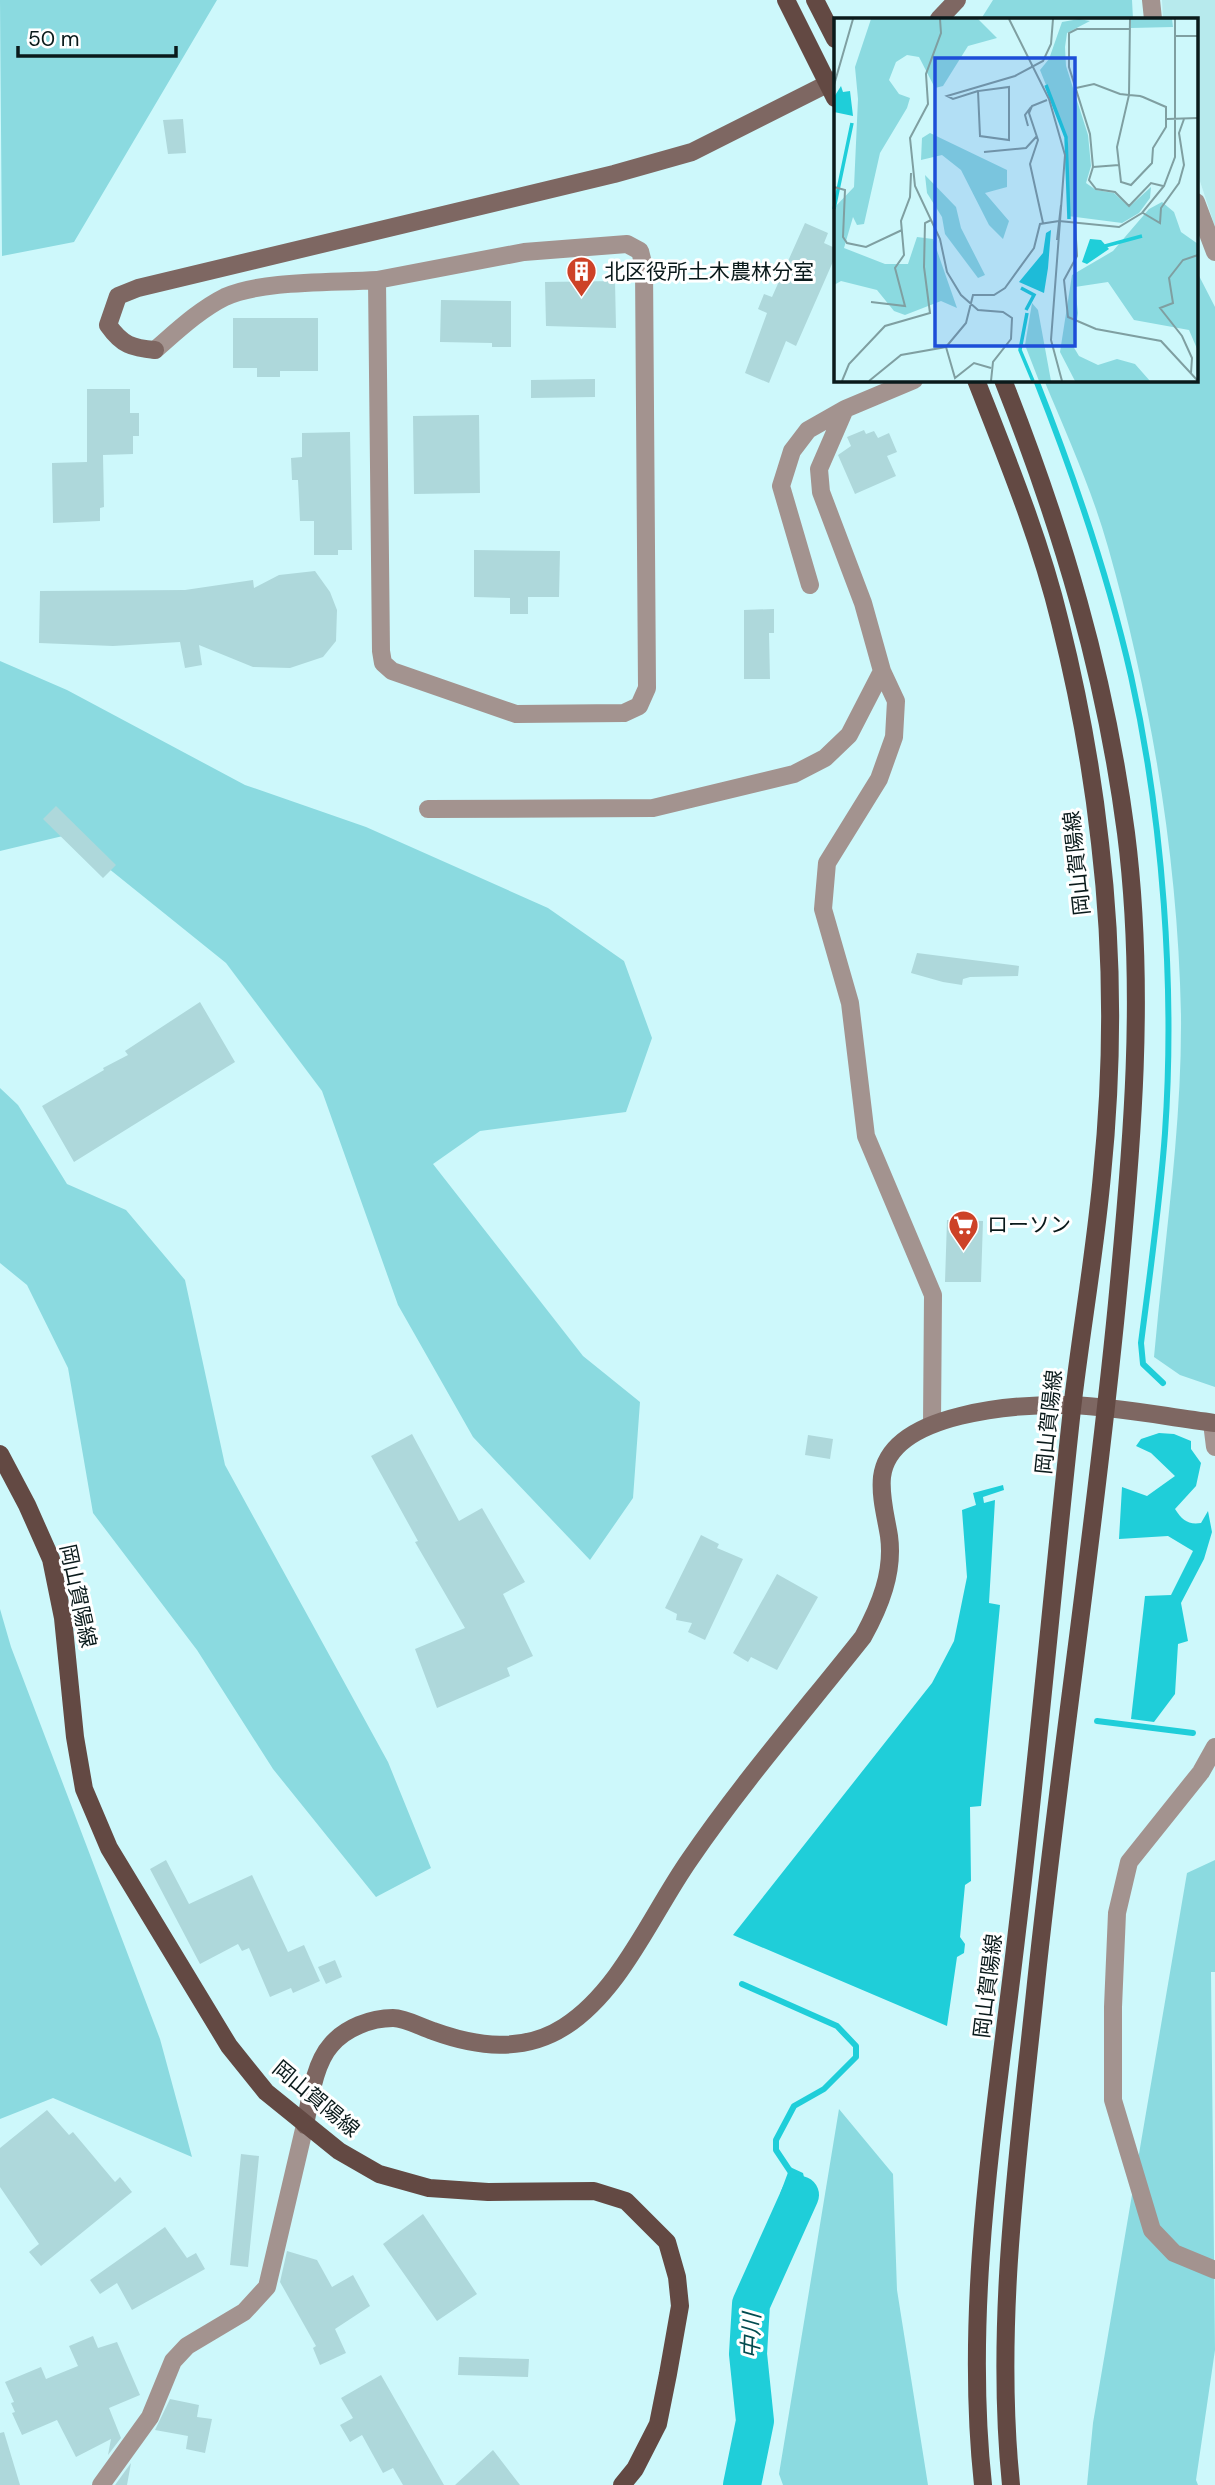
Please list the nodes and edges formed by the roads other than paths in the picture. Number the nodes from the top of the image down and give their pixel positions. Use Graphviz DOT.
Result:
graph roads {
  1 [pos="786,0"];
  2 [pos="815,0"];
  3 [pos="957,0"];
  4 [pos="1151,0"];
  5 [pos="940,18"];
  6 [pos="1153,18"];
  7 [pos="834,37"];
  8 [pos="833,87"];
  9 [pos="1198,207"];
  10 [pos="1215,252"];
  11 [pos="377,280"];
  12 [pos="909,382"];
  13 [pos="977,382"];
  14 [pos="1004,382"];
  15 [pos="845,409"];
  16 [pos="810,585"];
  17 [pos="882,671"];
  18 [pos="428,809"];
  19 [pos="1073,1405"];
  20 [pos="1107,1409"];
  21 [pos="1213,1423"];
  22 [pos="933,1424"];
  23 [pos="1215,1447"];
  24 [pos="0,1454"];
  25 [pos="1215,1747"];
  26 [pos="305,2124"];
  27 [pos="1215,2270"];
  28 [pos="101,2485"];
  29 [pos="622,2485"];
  30 [pos="983,2485"];
  31 [pos="1011,2485"];
  1 -- 8 [label="main road"];
  2 -- 7 [label="main road"];
  3 -- 5 [label="street"];
  4 -- 6 [label="street"];
  8 -- 11 [label="street"];
  9 -- 10 [label="street"];
  11 -- 11 [label="street"];
  12 -- 15 [label="street"];
  13 -- 19 [label="main road, 岡山賀陽線"];
  14 -- 20 [label="main road"];
  15 -- 16 [label="street"];
  15 -- 17 [label="street"];
  17 -- 18 [label="street"];
  17 -- 22 [label="street"];
  19 -- 20 [label="street"];
  19 -- 22 [label="street"];
  19 -- 30 [label="main road, 岡山賀陽線"];
  20 -- 21 [label="street"];
  20 -- 31 [label="main road"];
  21 -- 23 [label="street"];
  22 -- 26 [label="street"];
  24 -- 26 [label="main road, 岡山賀陽線"];
  25 -- 27 [label="street"];
  26 -- 28 [label="street"];
  26 -- 29 [label="main road, 岡山賀陽線"];
}
